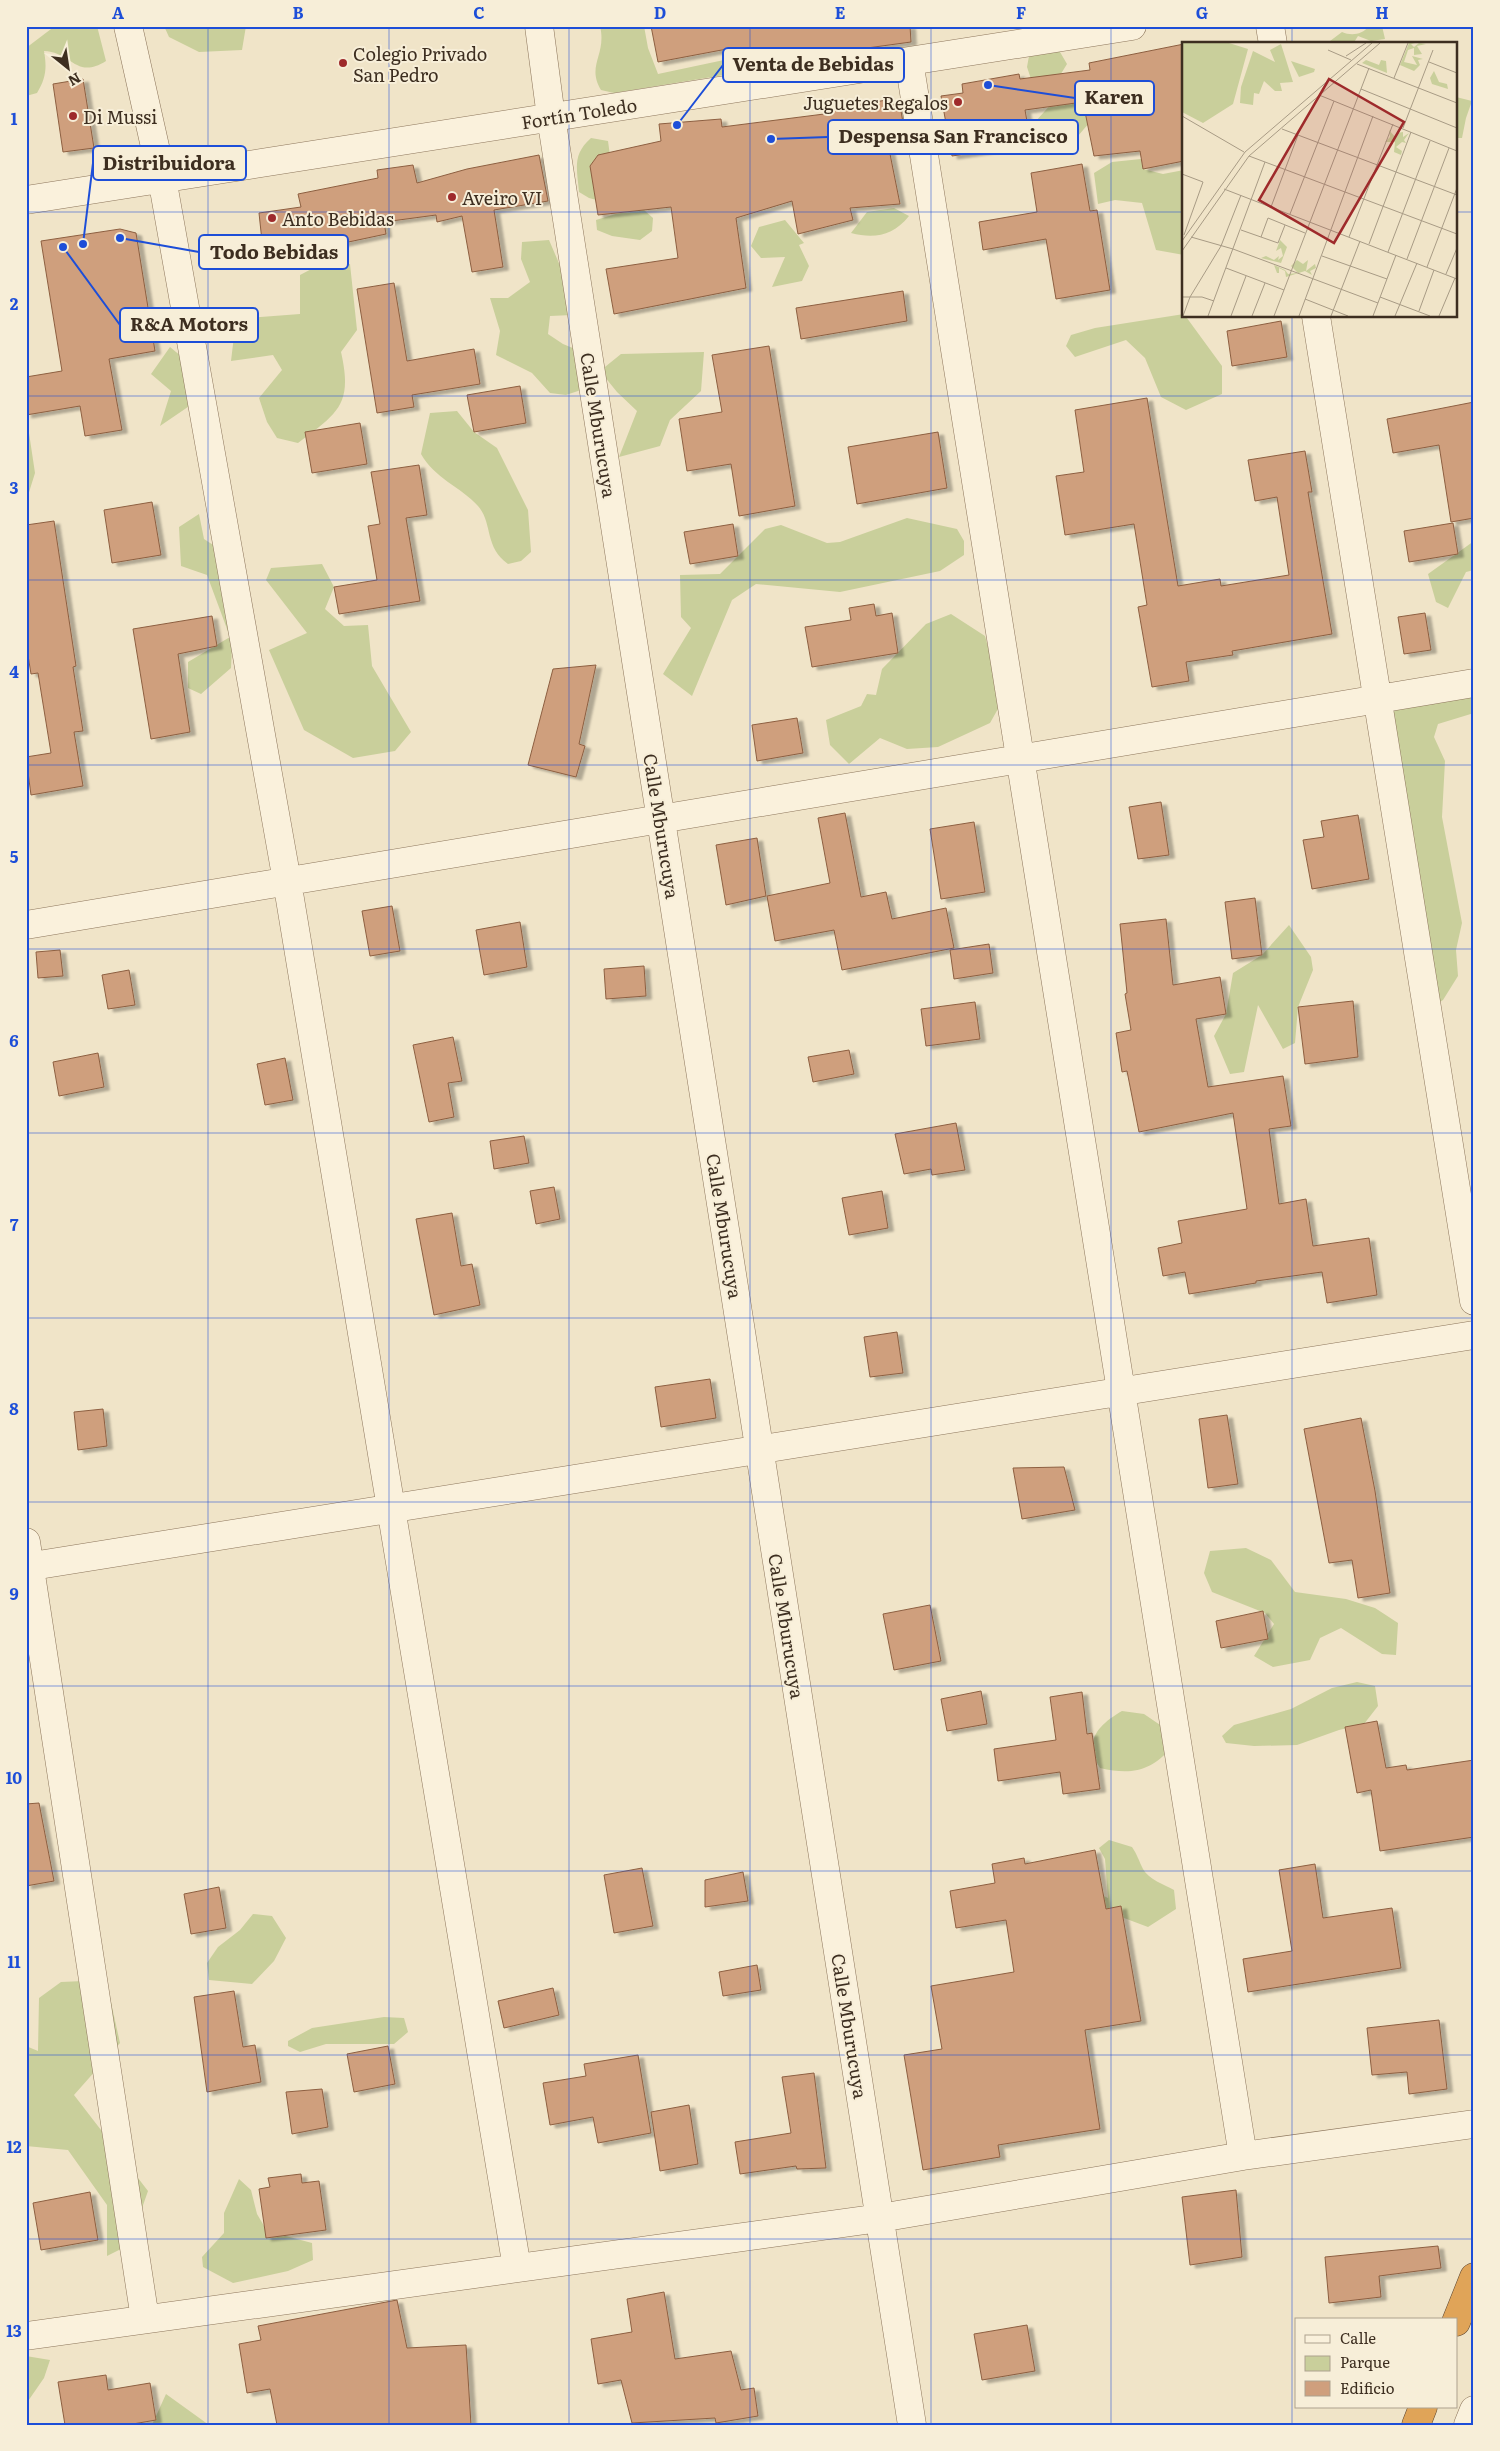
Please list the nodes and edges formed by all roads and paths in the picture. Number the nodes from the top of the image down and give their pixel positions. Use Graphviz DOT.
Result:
graph roads {
  1 [pos="128,26"];
  2 [pos="539,26"];
  3 [pos="1132,26"];
  4 [pos="1270,26"];
  5 [pos="1273,42"];
  6 [pos="909,61"];
  7 [pos="551,117"];
  8 [pos="162,178"];
  9 [pos="26,200"];
  10 [pos="1316,318"];
  11 [pos="1474,683"];
  12 [pos="1377,699"];
  13 [pos="1020,759"];
  14 [pos="661,819"];
  15 [pos="287,882"];
  16 [pos="26,925"];
  17 [pos="1474,1302"];
  18 [pos="1474,1335"];
  19 [pos="1121,1391"];
  20 [pos="760,1449"];
  21 [pos="391,1509"];
  22 [pos="27,1558"];
  23 [pos="1474,2124"];
  24 [pos="1243,2156"];
  25 [pos="880,2218"];
  26 [pos="517,2268"];
  27 [pos="1474,2277"];
  28 [pos="1458,2318"];
  29 [pos="145,2319"];
  30 [pos="26,2336"];
  31 [pos="1423,2408"];
  32 [pos="1474,2410"];
  33 [pos="912,2425"];
  34 [pos="1416,2425"];
  35 [pos="1468,2425"];
  1 -- 8 [label="street"];
  2 -- 7 [label="street, Calle Mburucuya"];
  3 -- 6 [label="street, Fortín Toledo"];
  4 -- 5 [label="street"];
  6 -- 7 [label="street, Fortín Toledo"];
  6 -- 13 [label="street"];
  7 -- 8 [label="street, Fortín Toledo"];
  7 -- 14 [label="street, Calle Mburucuya"];
  8 -- 9 [label="street, Fortín Toledo"];
  8 -- 15 [label="street"];
  10 -- 12 [label="street"];
  11 -- 12 [label="street"];
  12 -- 13 [label="street"];
  12 -- 17 [label="street"];
  13 -- 14 [label="street"];
  13 -- 19 [label="street"];
  14 -- 15 [label="street"];
  14 -- 20 [label="street, Calle Mburucuya"];
  15 -- 16 [label="street"];
  15 -- 21 [label="street"];
  18 -- 19 [label="street"];
  19 -- 20 [label="street"];
  19 -- 24 [label="street"];
  20 -- 21 [label="street"];
  20 -- 25 [label="street, Calle Mburucuya"];
  21 -- 22 [label="street"];
  21 -- 26 [label="street"];
  22 -- 29 [label="street"];
  23 -- 24 [label="street"];
  24 -- 25 [label="street"];
  25 -- 26 [label="street"];
  25 -- 33 [label="street, Calle Mburucuya"];
  26 -- 29 [label="street"];
  27 -- 28 [label="highway"];
  29 -- 30 [label="street"];
  31 -- 34 [label="highway"];
  32 -- 35 [label="street"];
}
